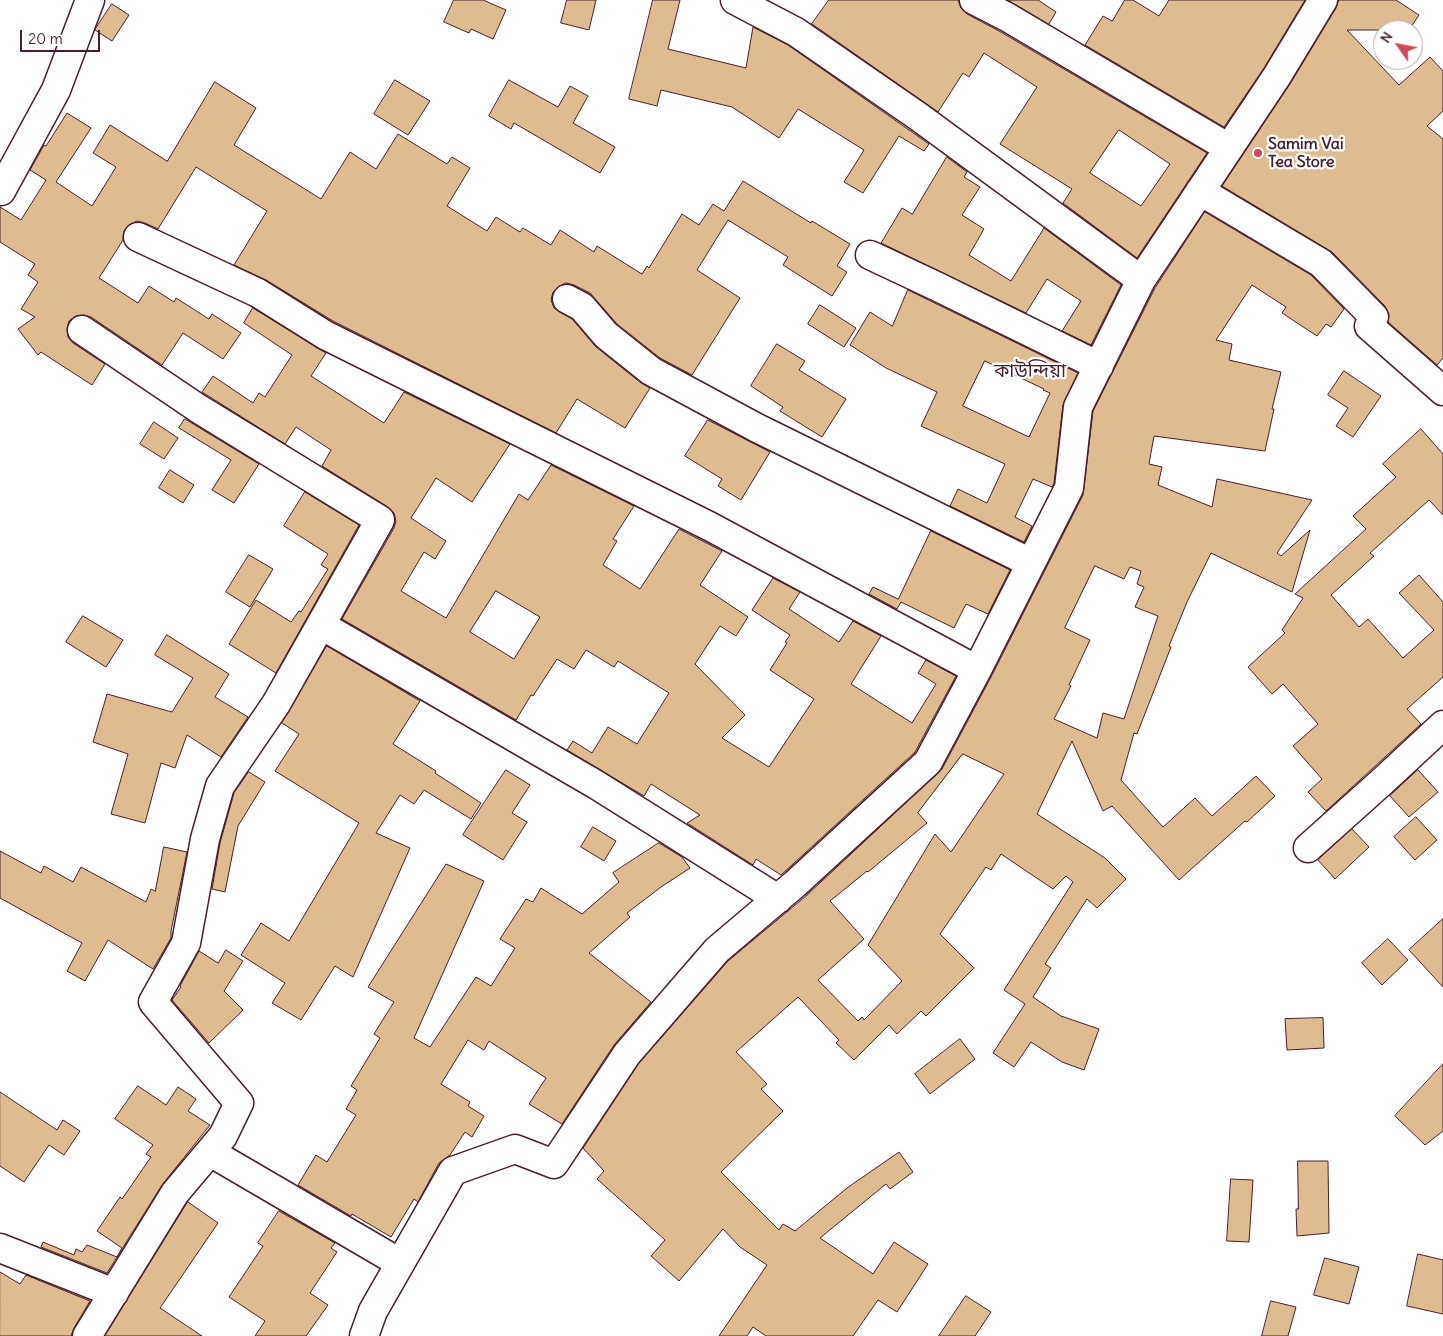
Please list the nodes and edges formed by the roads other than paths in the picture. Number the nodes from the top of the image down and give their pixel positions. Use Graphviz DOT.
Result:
graph roads {
  1 [pos="90,0"];
  2 [pos="735,0"];
  3 [pos="974,0"];
  4 [pos="1324,0"];
  5 [pos="1229,148"];
  6 [pos="1,191"];
  7 [pos="1200,191"];
  8 [pos="138,237"];
  9 [pos="870,255"];
  10 [pos="1141,280"];
  11 [pos="567,299"];
  12 [pos="82,330"];
  13 [pos="1098,366"];
  14 [pos="1443,391"];
  15 [pos="1031,563"];
  16 [pos="321,625"];
  17 [pos="977,670"];
  18 [pos="1443,725"];
  19 [pos="1308,848"];
  20 [pos="778,899"];
  21 [pos="210,1152"];
  22 [pos="0,1248"];
  23 [pos="400,1263"];
  24 [pos="114,1292"];
  25 [pos="87,1336"];
  26 [pos="364,1336"];
  1 -- 6 [label="street"];
  2 -- 10 [label="street"];
  3 -- 5 [label="street"];
  4 -- 5 [label="street"];
  5 -- 7 [label="street"];
  7 -- 10 [label="street"];
  7 -- 14 [label="street"];
  8 -- 17 [label="street"];
  9 -- 13 [label="street"];
  10 -- 13 [label="street"];
  11 -- 15 [label="street"];
  12 -- 16 [label="street"];
  13 -- 15 [label="street"];
  15 -- 17 [label="street"];
  16 -- 20 [label="street"];
  16 -- 21 [label="street"];
  17 -- 20 [label="street"];
  18 -- 19 [label="street"];
  20 -- 23 [label="street"];
  21 -- 23 [label="street"];
  21 -- 24 [label="street"];
  22 -- 24 [label="street"];
  23 -- 26 [label="street"];
  24 -- 25 [label="street"];
}
